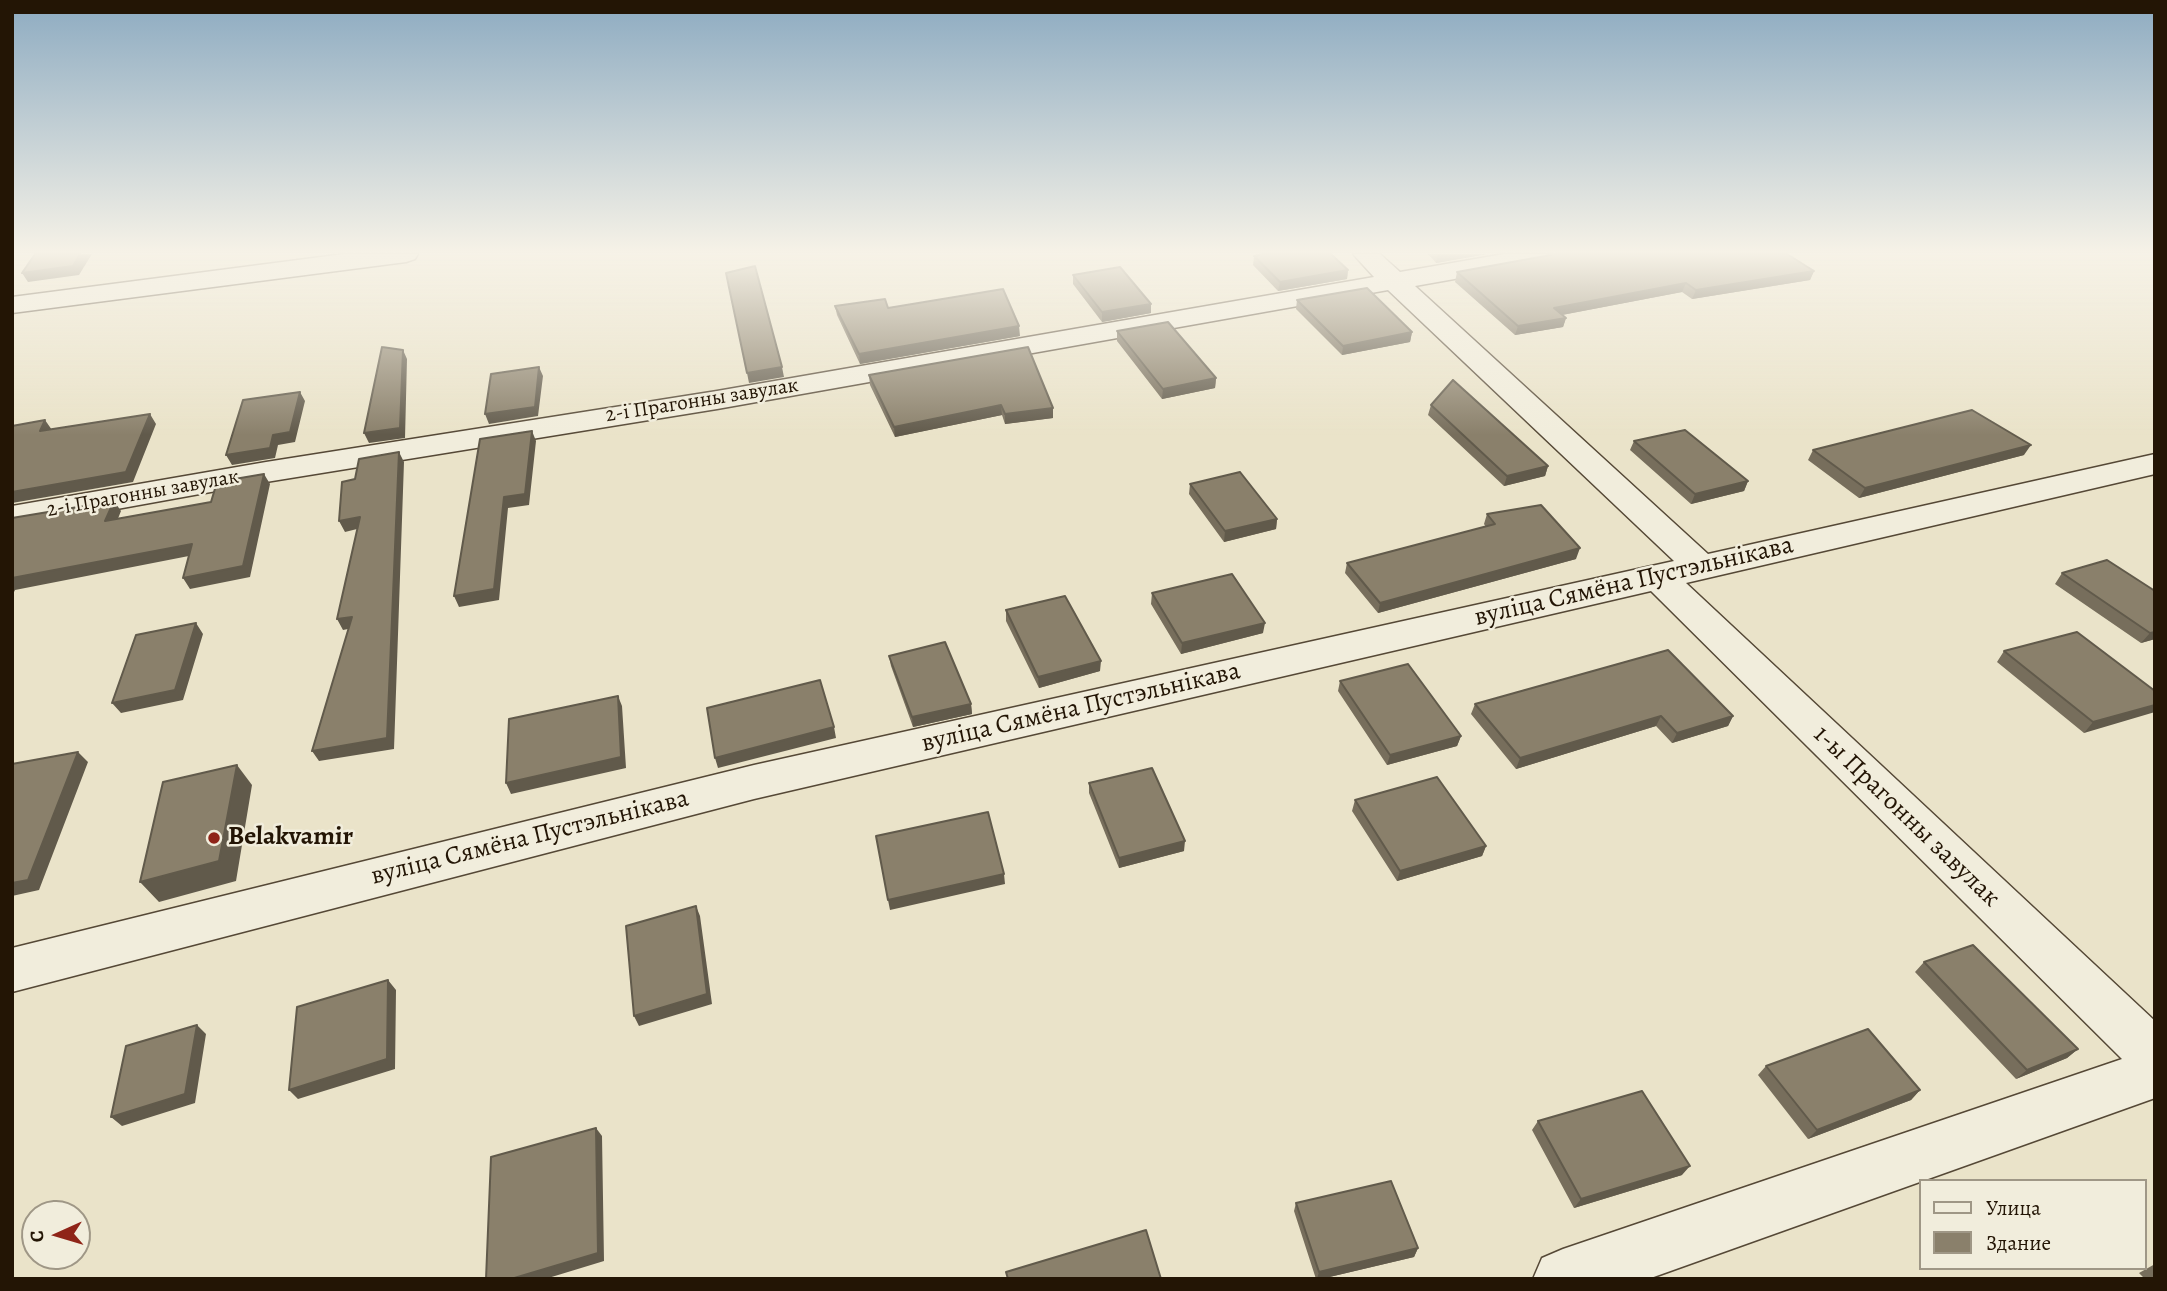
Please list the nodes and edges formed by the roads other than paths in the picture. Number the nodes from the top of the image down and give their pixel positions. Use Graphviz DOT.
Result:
graph roads {
  1 [pos="1203,314"];
  2 [pos="1428,314"];
  3 [pos="2155,464"];
  4 [pos="12,517"];
  5 [pos="1700,566"];
  6 [pos="1658,577"];
  7 [pos="12,970"];
  8 [pos="2155,1056"];
  9 [pos="2155,1073"];
  10 [pos="1563,1279"];
  1 -- 4 [label="street, 2-і Прагонны завулак"];
  2 -- 5 [label="street"];
  3 -- 5 [label="street, вуліца Сямёна Пустэльнікава"];
  5 -- 6 [label="street, вуліца Сямёна Пустэльнікава"];
  6 -- 7 [label="street, вуліца Сямёна Пустэльнікава"];
  6 -- 8 [label="street, 1-ы Прагонны завулак"];
  9 -- 10 [label="street"];
}
